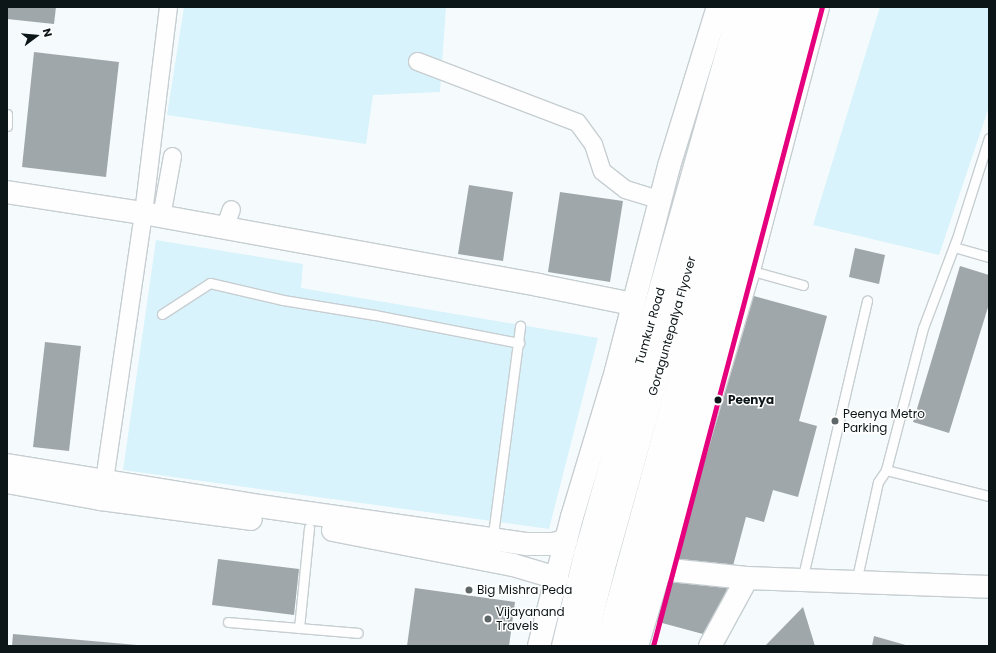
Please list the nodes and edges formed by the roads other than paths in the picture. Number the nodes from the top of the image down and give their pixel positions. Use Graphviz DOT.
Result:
graph roads {
  1 [pos="168,7"];
  2 [pos="718,7"];
  3 [pos="740,7"];
  4 [pos="761,7"];
  5 [pos="782,7"];
  6 [pos="800,7"];
  7 [pos="818,7"];
  8 [pos="417,61"];
  9 [pos="7,114"];
  10 [pos="7,126"];
  11 [pos="989,138"];
  12 [pos="172,156"];
  13 [pos="7,192"];
  14 [pos="660,200"];
  15 [pos="152,215"];
  16 [pos="954,247"];
  17 [pos="989,257"];
  18 [pos="749,270"];
  19 [pos="803,285"];
  20 [pos="867,300"];
  21 [pos="632,304"];
  22 [pos="162,314"];
  23 [pos="520,326"];
  24 [pos="519,343"];
  25 [pos="886,470"];
  26 [pos="8,473"];
  27 [pos="104,480"];
  28 [pos="989,496"];
  29 [pos="309,527"];
  30 [pos="490,538"];
  31 [pos="566,540"];
  32 [pos="660,569"];
  33 [pos="557,578"];
  34 [pos="747,578"];
  35 [pos="802,580"];
  36 [pos="856,582"];
  37 [pos="989,587"];
  38 [pos="228,622"];
  39 [pos="299,628"];
  40 [pos="358,633"];
  41 [pos="539,646"];
  42 [pos="563,646"];
  43 [pos="584,646"];
  44 [pos="606,646"];
  45 [pos="626,646"];
  46 [pos="636,646"];
  47 [pos="710,646"];
  1 -- 15 [label="street"];
  2 -- 14 [label="main road"];
  3 -- 42 [label="main road, Tumkur Road"];
  4 -- 43 [label="main road, Goraguntepalya Flyover"];
  5 -- 44 [label="main road, Goraguntepalya Flyover"];
  6 -- 45 [label="main road"];
  7 -- 18 [label="main road"];
  8 -- 14 [label="street"];
  9 -- 10 [label="lane"];
  11 -- 16 [label="lane"];
  12 -- 15 [label="street"];
  13 -- 15 [label="main road"];
  14 -- 21 [label="main road"];
  15 -- 21 [label="main road"];
  15 -- 27 [label="street"];
  16 -- 17 [label="lane"];
  16 -- 25 [label="lane"];
  18 -- 19 [label="lane"];
  18 -- 32 [label="main road"];
  20 -- 35 [label="lane"];
  21 -- 31 [label="main road"];
  22 -- 24 [label="lane"];
  23 -- 24 [label="lane"];
  24 -- 30 [label="lane"];
  25 -- 28 [label="lane"];
  25 -- 36 [label="lane"];
  26 -- 27 [label="main road"];
  26 -- 29 [label="main road"];
  27 -- 30 [label="main road"];
  29 -- 33 [label="main road"];
  29 -- 39 [label="lane"];
  30 -- 31 [label="main road"];
  31 -- 33 [label="main road"];
  32 -- 34 [label="main road"];
  32 -- 46 [label="main road"];
  33 -- 41 [label="main road"];
  34 -- 35 [label="main road"];
  34 -- 47 [label="main road"];
  35 -- 36 [label="main road"];
  36 -- 37 [label="main road"];
  38 -- 39 [label="lane"];
  39 -- 40 [label="lane"];
}
